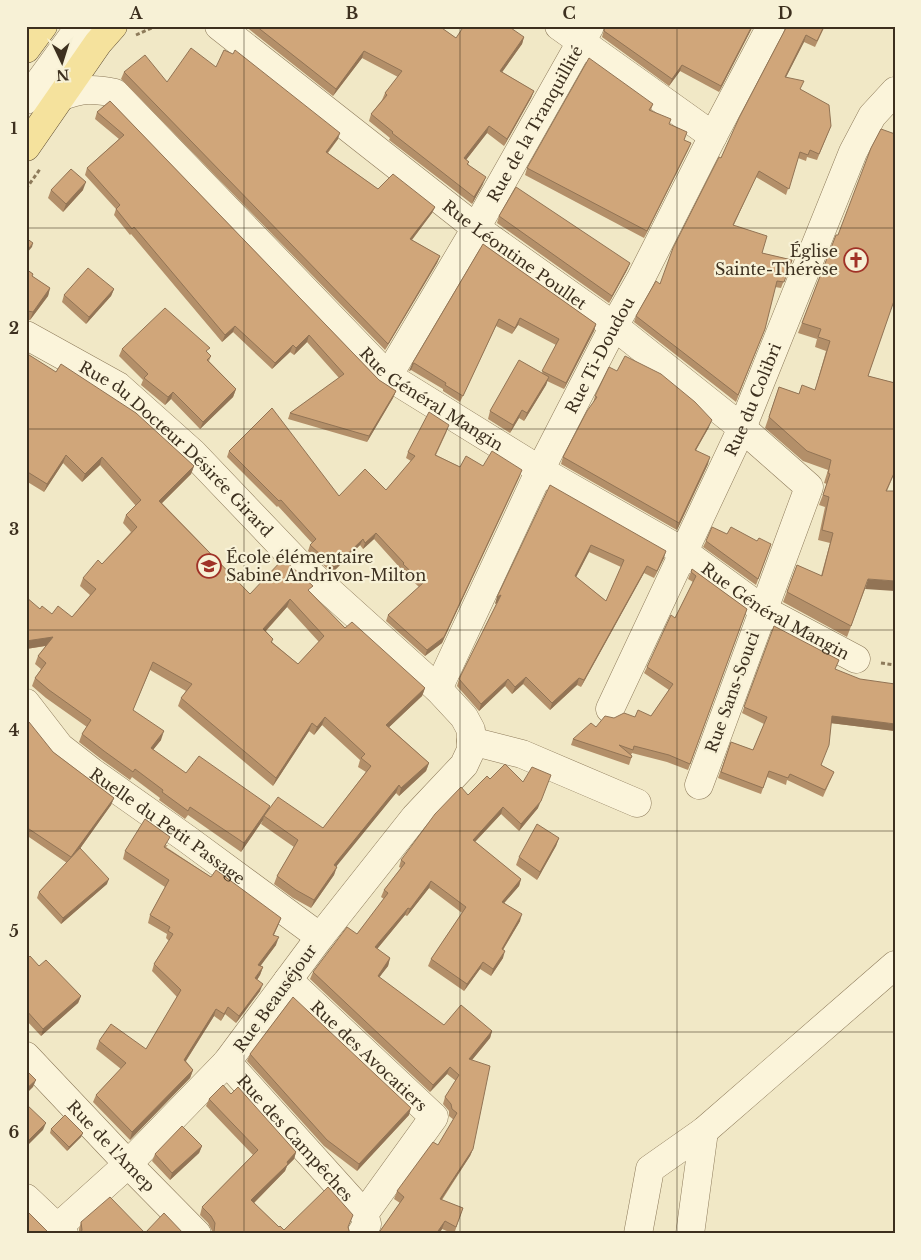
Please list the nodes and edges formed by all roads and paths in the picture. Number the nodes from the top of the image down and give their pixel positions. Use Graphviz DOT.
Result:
graph roads {
  1 [pos="42,26"];
  2 [pos="80,26"];
  3 [pos="113,26"];
  4 [pos="219,26"];
  5 [pos="771,26"];
  6 [pos="577,31"];
  7 [pos="26,49"];
  8 [pos="895,90"];
  9 [pos="59,97"];
  10 [pos="26,100"];
  11 [pos="713,136"];
  12 [pos="26,147"];
  13 [pos="476,228"];
  14 [pos="614,326"];
  15 [pos="26,335"];
  16 [pos="388,376"];
  17 [pos="742,428"];
  18 [pos="540,470"];
  19 [pos="809,487"];
  20 [pos="684,552"];
  21 [pos="762,609"];
  22 [pos="856,659"];
  23 [pos="438,689"];
  24 [pos="26,703"];
  25 [pos="610,709"];
  26 [pos="471,745"];
  27 [pos="699,785"];
  28 [pos="637,803"];
  29 [pos="320,937"];
  30 [pos="895,965"];
  31 [pos="288,980"];
  32 [pos="26,1056"];
  33 [pos="227,1062"];
  34 [pos="704,1130"];
  35 [pos="128,1164"];
  36 [pos="26,1198"];
  37 [pos="362,1224"];
  38 [pos="60,1231"];
  39 [pos="197,1234"];
  40 [pos="638,1234"];
  41 [pos="690,1234"];
  1 -- 7 [label="main road"];
  2 -- 10 [label="street"];
  3 -- 9 [label="main road"];
  4 -- 13 [label="street, Rue Léontine Poullet"];
  5 -- 11 [label="street, Rue Ti-Doudou"];
  6 -- 11 [label="street"];
  6 -- 13 [label="street, Rue de la Tranquillité"];
  8 -- 17 [label="street, Rue du Colibri"];
  9 -- 12 [label="main road"];
  9 -- 16 [label="street, Rue Général Mangin"];
  11 -- 14 [label="street, Rue Ti-Doudou"];
  13 -- 14 [label="street, Rue Léontine Poullet"];
  13 -- 16 [label="street, Rue de la Tranquillité"];
  14 -- 17 [label="street, Rue Léontine Poullet"];
  14 -- 18 [label="street, Rue Ti-Doudou"];
  15 -- 23 [label="street, Rue du Docteur Désirée Girard"];
  16 -- 18 [label="street, Rue Général Mangin"];
  17 -- 19 [label="street, Rue Léontine Poullet"];
  17 -- 20 [label="street, Rue du Colibri"];
  18 -- 20 [label="street, Rue Général Mangin"];
  18 -- 23 [label="street, Rue Ti-Doudou"];
  19 -- 21 [label="street, Rue Sans-Souci"];
  20 -- 21 [label="street, Rue Général Mangin"];
  20 -- 25 [label="street, Rue du Colibri"];
  21 -- 22 [label="street, Rue Général Mangin"];
  21 -- 27 [label="street, Rue Sans-Souci"];
  23 -- 26 [label="street, Rue du Docteur Désirée Girard"];
  24 -- 29 [label="street, Ruelle du Petit Passage"];
  26 -- 28 [label="street"];
  26 -- 29 [label="street, Rue Beauséjour"];
  29 -- 31 [label="street, Rue Beauséjour"];
  30 -- 34 [label="street"];
  31 -- 33 [label="street, Rue Beauséjour"];
  31 -- 37 [label="street, Rue des Avocatiers"];
  32 -- 35 [label="street, Rue de l'Amep"];
  33 -- 35 [label="street, Rue Beauséjour"];
  33 -- 37 [label="street, Rue des Campêches"];
  34 -- 40 [label="street"];
  34 -- 41 [label="street"];
  35 -- 38 [label="street, Rue Beauséjour"];
  35 -- 39 [label="street, Rue de l'Amep"];
  36 -- 38 [label="street"];
}
